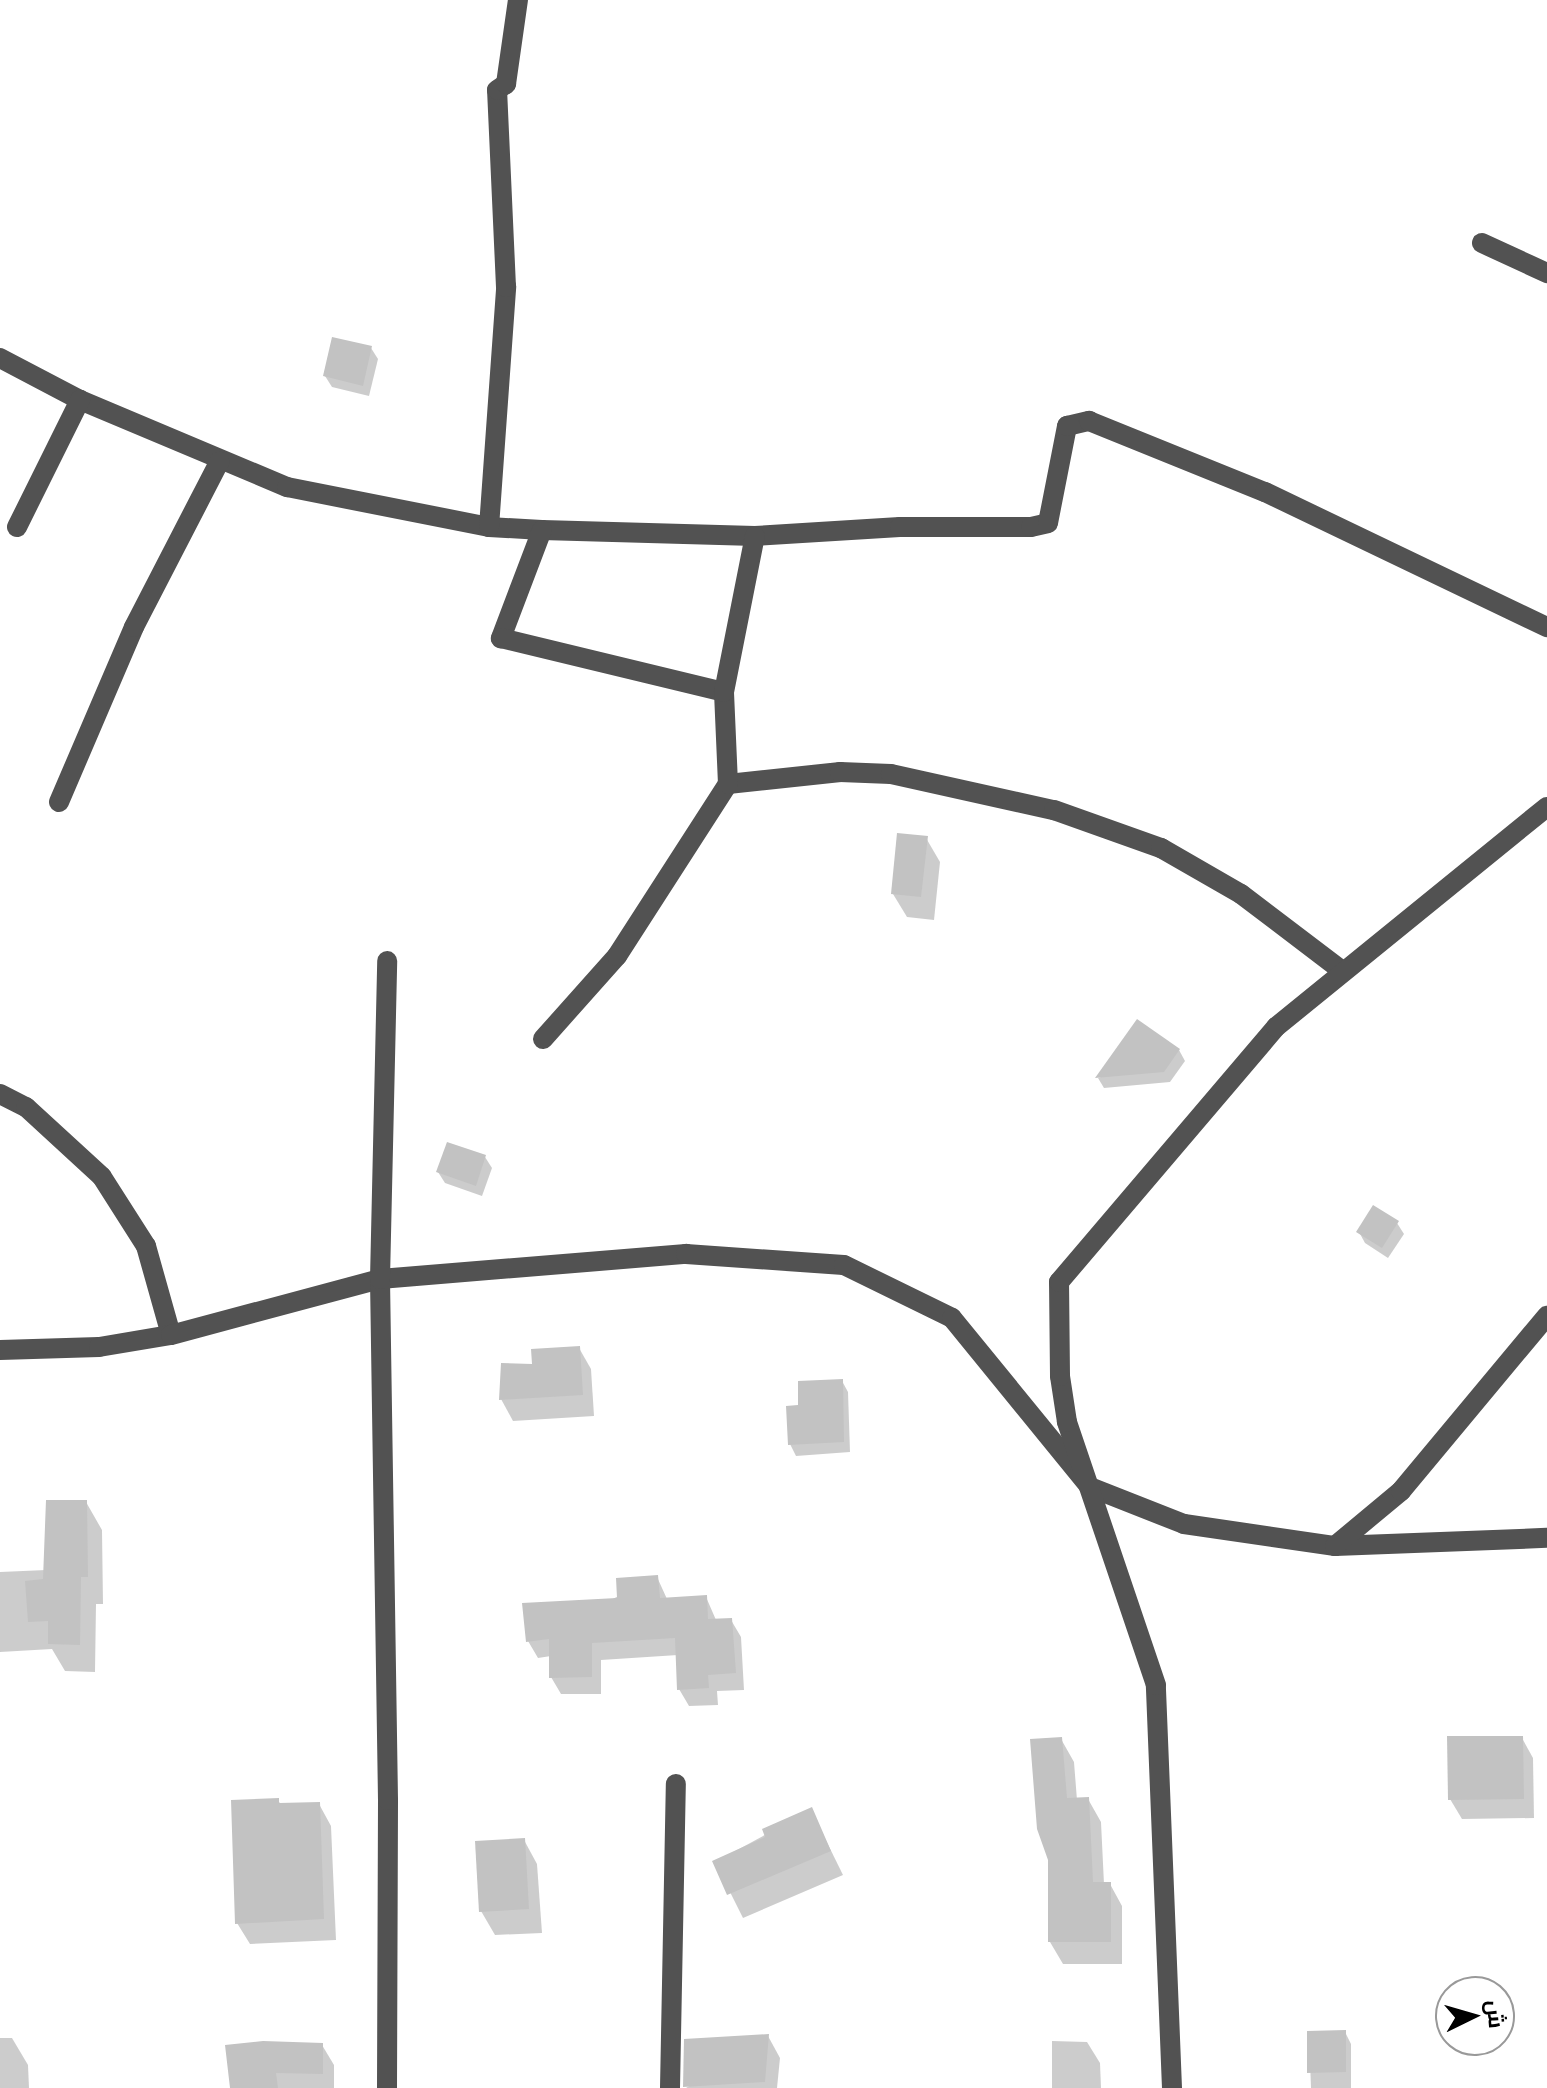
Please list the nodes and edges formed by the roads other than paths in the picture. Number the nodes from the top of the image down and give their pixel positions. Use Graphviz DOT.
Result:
graph roads {
  1 [pos="518,0"];
  2 [pos="1482,243"];
  3 [pos="1547,273"];
  4 [pos="0,358"];
  5 [pos="80,400"];
  6 [pos="219,462"];
  7 [pos="17,527"];
  8 [pos="489,527"];
  9 [pos="542,530"];
  10 [pos="755,536"];
  11 [pos="1547,627"];
  12 [pos="724,692"];
  13 [pos="728,784"];
  14 [pos="59,802"];
  15 [pos="1547,807"];
  16 [pos="387,961"];
  17 [pos="1341,970"];
  18 [pos="543,1039"];
  19 [pos="0,1094"];
  20 [pos="380,1279"];
  21 [pos="1547,1316"];
  22 [pos="171,1335"];
  23 [pos="0,1350"];
  24 [pos="1090,1487"];
  25 [pos="1547,1538"];
  26 [pos="1335,1546"];
  27 [pos="676,1784"];
  28 [pos="387,2088"];
  29 [pos="670,2088"];
  30 [pos="1172,2088"];
  1 -- 8 [label="street"];
  2 -- 3 [label="street"];
  4 -- 5 [label="street"];
  5 -- 6 [label="street"];
  5 -- 7 [label="street"];
  6 -- 8 [label="street"];
  6 -- 14 [label="street"];
  8 -- 9 [label="street"];
  9 -- 10 [label="street"];
  9 -- 12 [label="street"];
  10 -- 11 [label="street"];
  10 -- 12 [label="street"];
  12 -- 13 [label="street"];
  13 -- 17 [label="street"];
  13 -- 18 [label="street"];
  15 -- 17 [label="street"];
  16 -- 20 [label="street"];
  17 -- 24 [label="street"];
  19 -- 22 [label="street"];
  20 -- 22 [label="street"];
  20 -- 24 [label="street"];
  20 -- 28 [label="street"];
  21 -- 26 [label="street"];
  22 -- 23 [label="street"];
  24 -- 26 [label="street"];
  24 -- 30 [label="street"];
  25 -- 26 [label="street"];
  27 -- 29 [label="street"];
}
